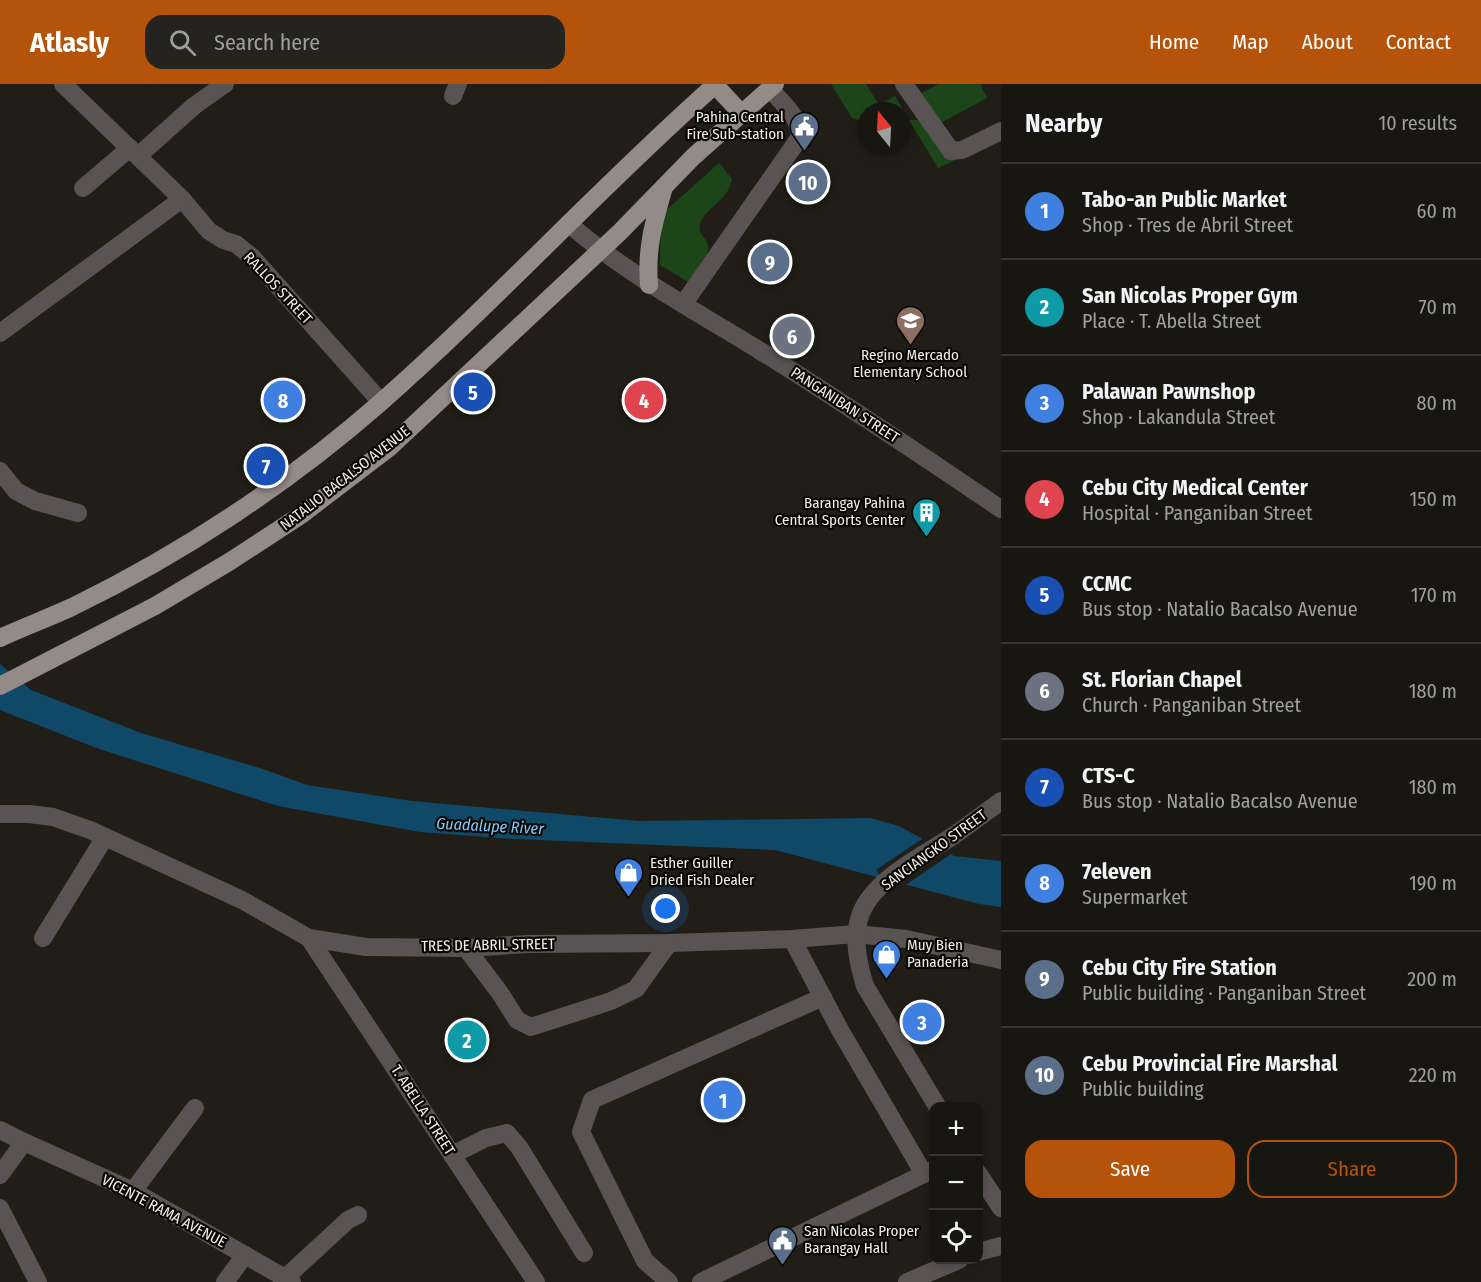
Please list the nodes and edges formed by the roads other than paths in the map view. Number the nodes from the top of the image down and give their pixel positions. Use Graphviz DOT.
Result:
graph roads {
  1 [pos="63,84"];
  2 [pos="225,84"];
  3 [pos="904,84"];
  4 [pos="716,85"];
  5 [pos="773,86"];
  6 [pos="741,113"];
  7 [pos="1001,131"];
  8 [pos="134,152"];
  9 [pos="665,185"];
  10 [pos="83,188"];
  11 [pos="182,199"];
  12 [pos="569,224"];
  13 [pos="599,250"];
  14 [pos="649,285"];
  15 [pos="684,303"];
  16 [pos="0,333"];
  17 [pos="381,402"];
  18 [pos="0,471"];
  19 [pos="1001,509"];
  20 [pos="78,513"];
  21 [pos="0,638"];
  22 [pos="0,686"];
  23 [pos="1001,801"];
  24 [pos="0,814"];
  25 [pos="105,837"];
  26 [pos="856,934"];
  27 [pos="43,938"];
  28 [pos="309,938"];
  29 [pos="792,939"];
  30 [pos="669,943"];
  31 [pos="466,948"];
  32 [pos="1001,960"];
  33 [pos="823,997"];
  34 [pos="934,1102"];
  35 [pos="195,1108"];
  36 [pos="0,1130"];
  37 [pos="24,1142"];
  38 [pos="452,1155"];
  39 [pos="928,1171"];
  40 [pos="0,1175"];
  41 [pos="983,1181"];
  42 [pos="133,1191"];
  43 [pos="0,1208"];
  44 [pos="1001,1208"];
  45 [pos="357,1215"];
  46 [pos="1001,1246"];
  47 [pos="983,1251"];
  48 [pos="584,1253"];
  49 [pos="245,1255"];
  50 [pos="952,1264"];
  51 [pos="929,1278"];
  52 [pos="289,1280"];
  53 [pos="38,1282"];
  54 [pos="225,1282"];
  55 [pos="536,1282"];
  56 [pos="669,1282"];
  57 [pos="702,1282"];
  58 [pos="907,1282"];
  1 -- 8 [label="street, RALLOS STREET"];
  2 -- 8 [label="street"];
  3 -- 7 [label="street"];
  4 -- 6 [label="main road"];
  4 -- 12 [label="main road"];
  5 -- 6 [label="main road, NATALIO BACALSO AVENUE"];
  5 -- 15 [label="street"];
  6 -- 9 [label="main road, NATALIO BACALSO AVENUE"];
  8 -- 10 [label="street"];
  8 -- 11 [label="street, RALLOS STREET"];
  9 -- 13 [label="main road, NATALIO BACALSO AVENUE"];
  9 -- 14 [label="main road"];
  11 -- 16 [label="street"];
  11 -- 17 [label="street, RALLOS STREET"];
  12 -- 13 [label="street, PANGANIBAN STREET"];
  12 -- 17 [label="main road"];
  13 -- 14 [label="street, PANGANIBAN STREET"];
  13 -- 22 [label="main road, NATALIO BACALSO AVENUE"];
  14 -- 15 [label="street, PANGANIBAN STREET"];
  15 -- 19 [label="street, PANGANIBAN STREET"];
  17 -- 21 [label="main road"];
  18 -- 20 [label="street"];
  23 -- 26 [label="street, SANCIANGKO STREET"];
  24 -- 25 [label="street, TRES DE ABRIL STREET"];
  25 -- 27 [label="street"];
  25 -- 28 [label="street, TRES DE ABRIL STREET"];
  26 -- 29 [label="street, TRES DE ABRIL STREET"];
  26 -- 32 [label="street, TRES DE ABRIL STREET"];
  26 -- 34 [label="street"];
  28 -- 31 [label="street, TRES DE ABRIL STREET"];
  28 -- 38 [label="street, T. ABELLA STREET"];
  29 -- 30 [label="street, TRES DE ABRIL STREET"];
  29 -- 33 [label="street"];
  30 -- 31 [label="street, TRES DE ABRIL STREET"];
  30 -- 31 [label="street"];
  33 -- 39 [label="street"];
  33 -- 56 [label="street"];
  35 -- 42 [label="street"];
  36 -- 37 [label="street, VICENTE RAMA AVENUE"];
  37 -- 40 [label="street"];
  37 -- 42 [label="street, VICENTE RAMA AVENUE"];
  38 -- 48 [label="street"];
  38 -- 55 [label="street, T. ABELLA STREET"];
  39 -- 57 [label="street"];
  41 -- 44 [label="street"];
  42 -- 49 [label="street, VICENTE RAMA AVENUE"];
  43 -- 53 [label="street"];
  45 -- 52 [label="street"];
  46 -- 47 [label="street"];
  49 -- 52 [label="street, VICENTE RAMA AVENUE"];
  49 -- 54 [label="street"];
  50 -- 51 [label="street"];
  51 -- 58 [label="street"];
}
